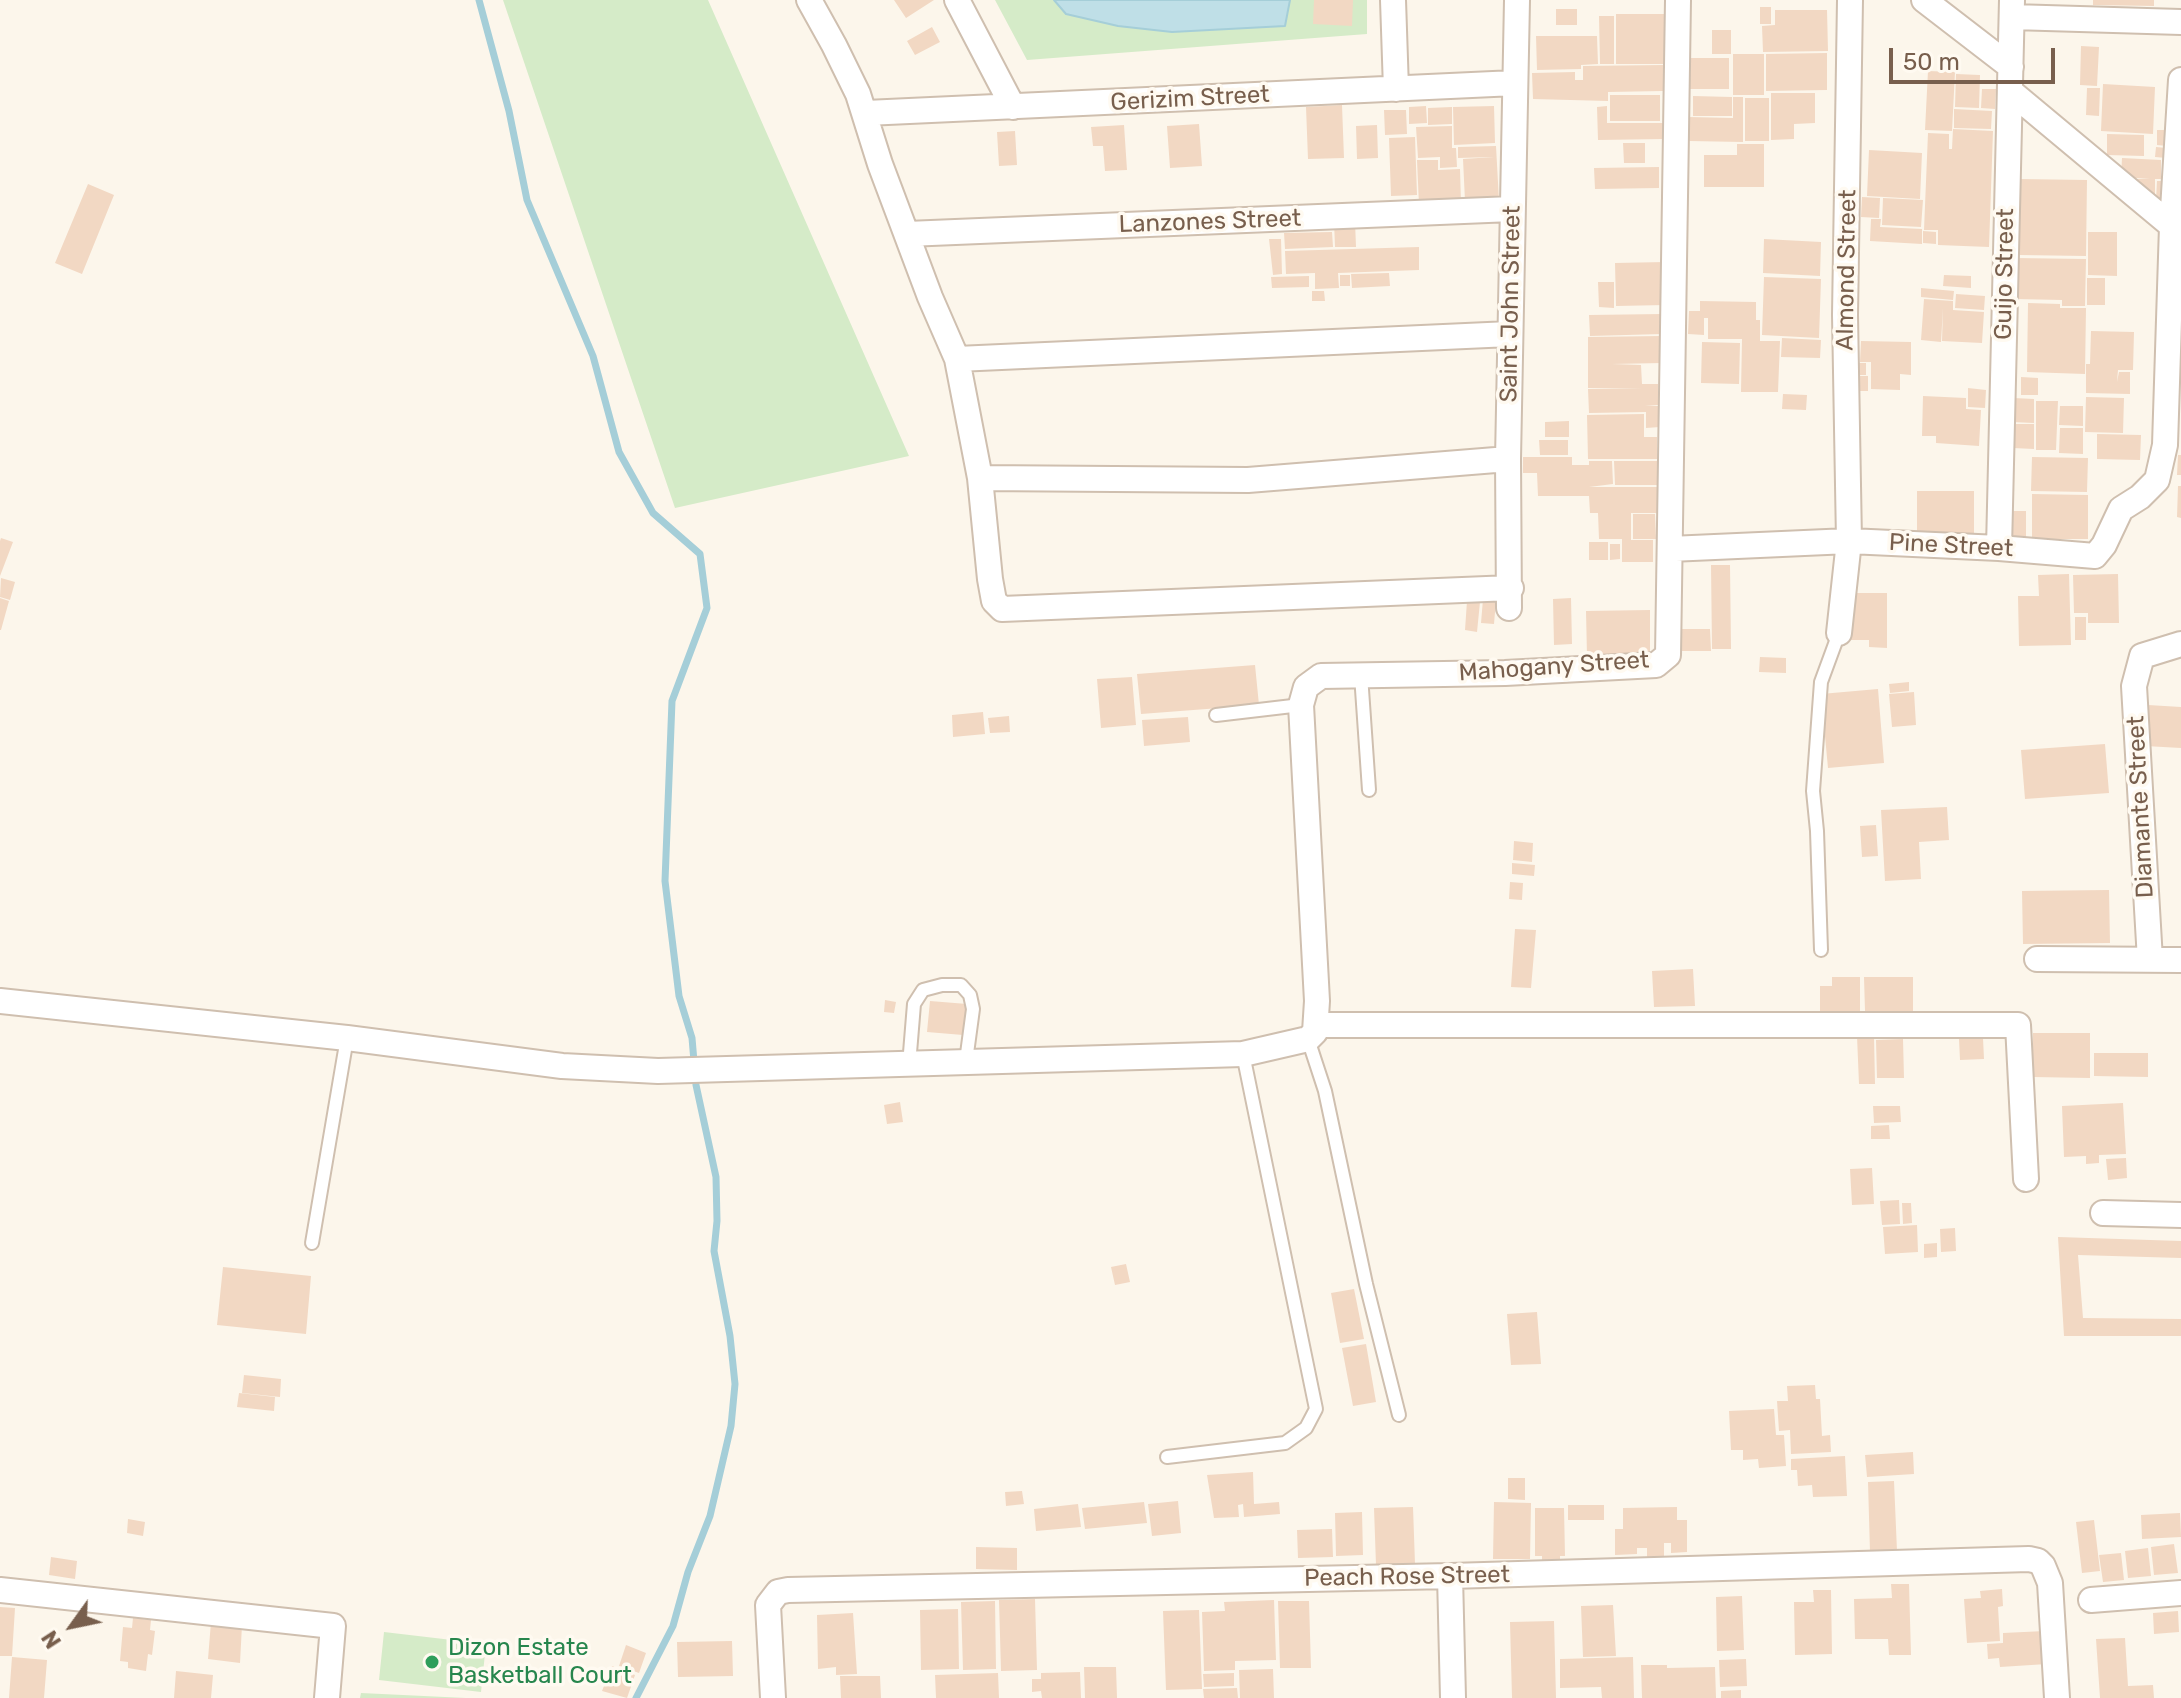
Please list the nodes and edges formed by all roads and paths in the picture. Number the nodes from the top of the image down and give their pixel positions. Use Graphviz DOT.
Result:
graph roads {
  1 [pos="809,0"];
  2 [pos="957,0"];
  3 [pos="1393,0"];
  4 [pos="1517,0"];
  5 [pos="1678,0"];
  6 [pos="1850,0"];
  7 [pos="1924,0"];
  8 [pos="2012,8"];
  9 [pos="2181,22"];
  10 [pos="2010,79"];
  11 [pos="2181,80"];
  12 [pos="1515,83"];
  13 [pos="1396,89"];
  14 [pos="1013,107"];
  15 [pos="866,113"];
  16 [pos="1512,209"];
  17 [pos="2172,226"];
  18 [pos="907,234"];
  19 [pos="1510,334"];
  20 [pos="957,359"];
  21 [pos="1508,459"];
  22 [pos="980,478"];
  23 [pos="1849,541"];
  24 [pos="1999,548"];
  25 [pos="1670,549"];
  26 [pos="1839,633"];
  27 [pos="2181,644"];
  28 [pos="1361,675"];
  29 [pos="1301,705"];
  30 [pos="1216,715"];
  31 [pos="1369,790"];
  32 [pos="1821,950"];
  33 [pos="2037,959"];
  34 [pos="2150,960"];
  35 [pos="2181,960"];
  36 [pos="0,1001"];
  37 [pos="1312,1032"];
  38 [pos="347,1038"];
  39 [pos="1243,1054"];
  40 [pos="966,1061"];
  41 [pos="909,1065"];
  42 [pos="2026,1179"];
  43 [pos="2103,1213"];
  44 [pos="2181,1215"];
  45 [pos="312,1243"];
  46 [pos="1399,1415"];
  47 [pos="1167,1457"];
  48 [pos="1450,1576"];
  49 [pos="0,1590"];
  50 [pos="2181,1593"];
  51 [pos="2091,1600"];
  52 [pos="327,1698"];
  53 [pos="773,1698"];
  54 [pos="1453,1698"];
  55 [pos="2057,1698"];
  1 -- 15 [label="street"];
  2 -- 14 [label="street"];
  3 -- 13 [label="street"];
  4 -- 12 [label="street, Saint John Street"];
  5 -- 25 [label="street, Mahogany Street"];
  6 -- 23 [label="street, Almond Street"];
  7 -- 10 [label="street"];
  8 -- 9 [label="street"];
  8 -- 10 [label="street, Guijo Street"];
  10 -- 17 [label="street"];
  10 -- 24 [label="street, Guijo Street"];
  11 -- 17 [label="street"];
  12 -- 13 [label="street, Gerizim Street"];
  12 -- 16 [label="street, Saint John Street"];
  13 -- 14 [label="street, Gerizim Street"];
  14 -- 15 [label="street, Gerizim Street"];
  15 -- 18 [label="street"];
  16 -- 18 [label="street, Lanzones Street"];
  16 -- 19 [label="street, Saint John Street"];
  17 -- 24 [label="street, Pine Street"];
  18 -- 20 [label="street"];
  19 -- 20 [label="street"];
  19 -- 21 [label="street, Saint John Street"];
  20 -- 22 [label="street"];
  21 -- 22 [label="street"];
  21 -- 22 [label="street, Saint John Street"];
  23 -- 24 [label="street, Pine Street"];
  23 -- 25 [label="street, Pine Street"];
  23 -- 26 [label="street, Almond Street"];
  25 -- 28 [label="street, Mahogany Street"];
  26 -- 32 [label="lane"];
  27 -- 34 [label="street, Diamante Street"];
  28 -- 29 [label="street, Mahogany Street"];
  28 -- 31 [label="lane"];
  29 -- 30 [label="lane"];
  29 -- 37 [label="street"];
  33 -- 34 [label="street"];
  34 -- 35 [label="street"];
  36 -- 38 [label="street"];
  37 -- 39 [label="street"];
  37 -- 42 [label="street"];
  37 -- 46 [label="lane"];
  38 -- 41 [label="street"];
  38 -- 45 [label="lane"];
  39 -- 40 [label="street"];
  39 -- 47 [label="lane"];
  40 -- 41 [label="street"];
  40 -- 41 [label="lane"];
  43 -- 44 [label="street"];
  48 -- 53 [label="street, Peach Rose Street"];
  48 -- 54 [label="street"];
  48 -- 55 [label="street, Peach Rose Street"];
  49 -- 52 [label="street"];
  50 -- 51 [label="street"];
}
